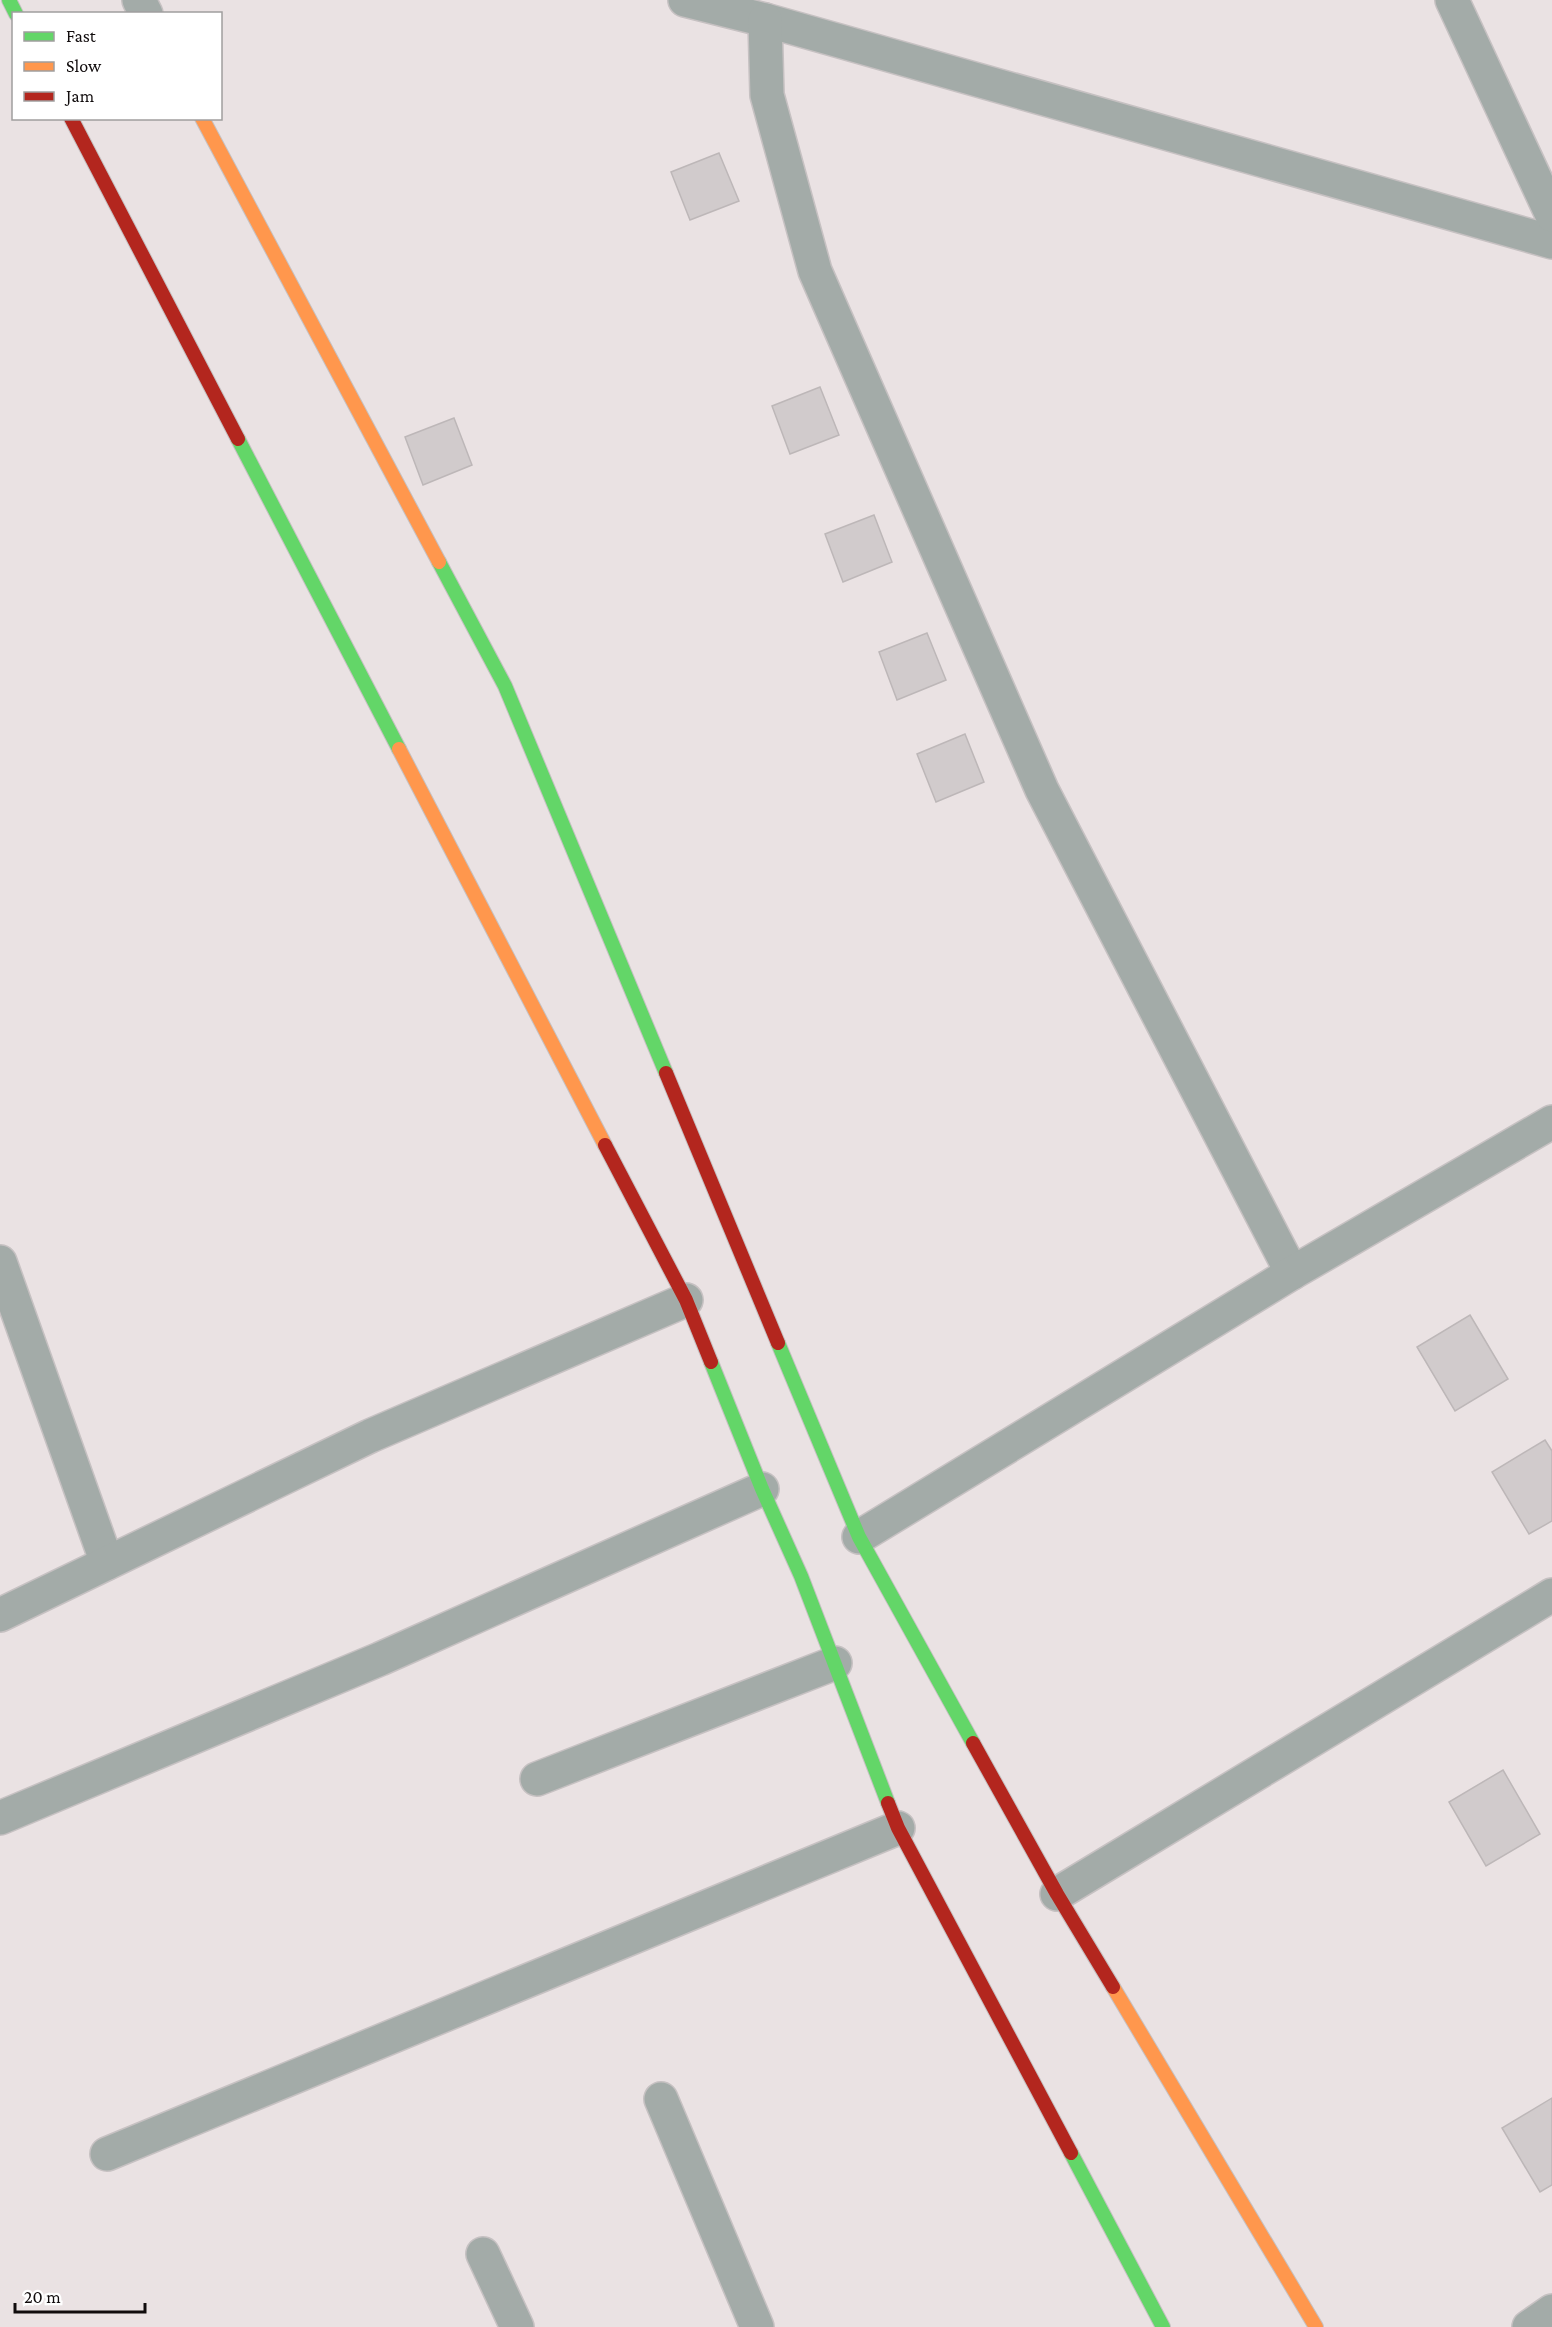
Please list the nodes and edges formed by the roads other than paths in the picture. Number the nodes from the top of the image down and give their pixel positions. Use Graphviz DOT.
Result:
graph roads {
  1 [pos="685,0"];
  2 [pos="1452,0"];
  3 [pos="765,20"];
  4 [pos="72,120"];
  5 [pos="203,120"];
  6 [pos="1552,215"];
  7 [pos="1552,242"];
  8 [pos="1552,1122"];
  9 [pos="0,1262"];
  10 [pos="1292,1273"];
  11 [pos="686,1300"];
  12 [pos="762,1489"];
  13 [pos="859,1537"];
  14 [pos="107,1563"];
  15 [pos="1552,1595"];
  16 [pos="0,1615"];
  17 [pos="834,1663"];
  18 [pos="537,1779"];
  19 [pos="0,1818"];
  20 [pos="898,1828"];
  21 [pos="1057,1894"];
  22 [pos="662,2099"];
  23 [pos="106,2154"];
  24 [pos="483,2253"];
  25 [pos="1552,2311"];
  26 [pos="517,2327"];
  27 [pos="757,2327"];
  28 [pos="1163,2327"];
  29 [pos="1316,2327"];
  30 [pos="1529,2327"];
  1 -- 3 [label="street"];
  2 -- 6 [label="street"];
  3 -- 7 [label="street"];
  3 -- 10 [label="street"];
  4 -- 11 [label="street"];
  5 -- 13 [label="street"];
  8 -- 10 [label="street"];
  9 -- 14 [label="street"];
  10 -- 13 [label="street"];
  11 -- 12 [label="street"];
  11 -- 14 [label="street"];
  12 -- 17 [label="street"];
  12 -- 19 [label="street"];
  13 -- 21 [label="street"];
  14 -- 16 [label="street"];
  15 -- 21 [label="street"];
  17 -- 18 [label="street"];
  17 -- 20 [label="street"];
  20 -- 23 [label="street"];
  20 -- 28 [label="street"];
  21 -- 29 [label="street"];
  22 -- 27 [label="street"];
  24 -- 26 [label="street"];
  25 -- 30 [label="street"];
}
